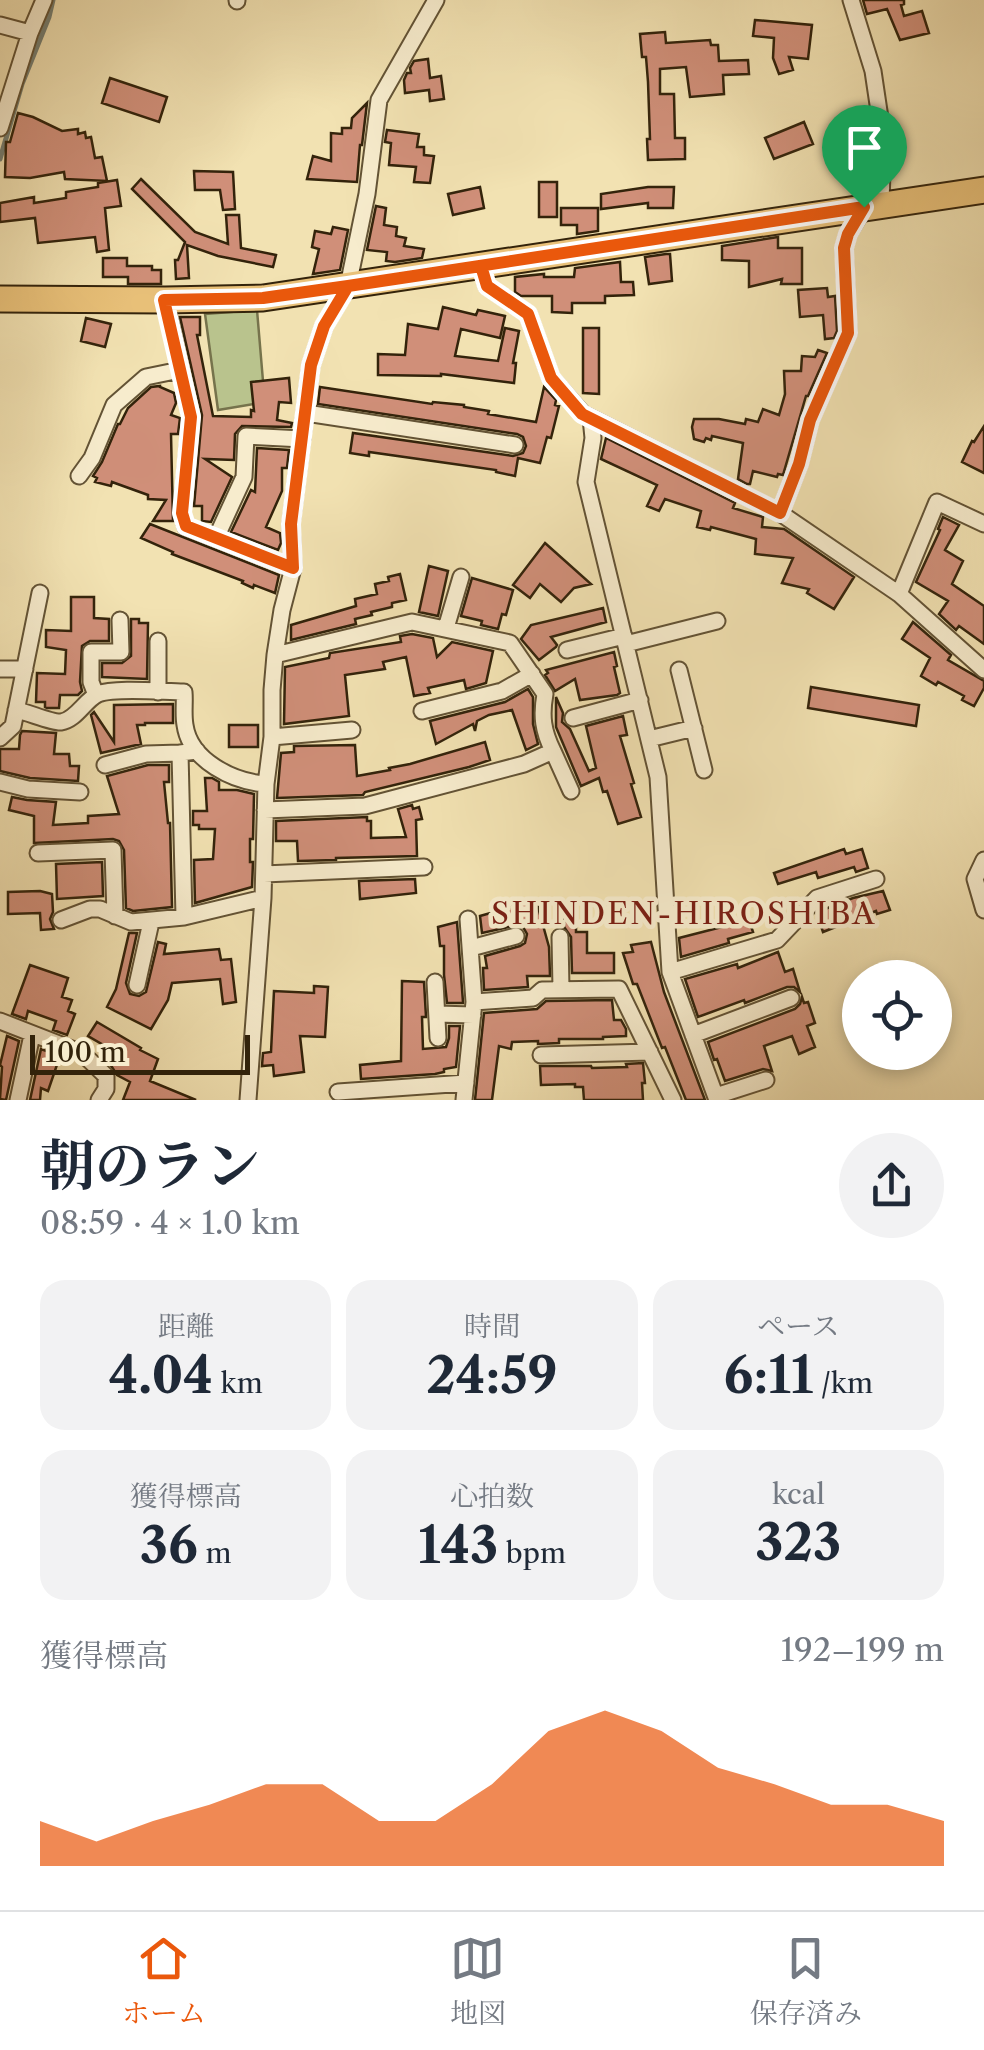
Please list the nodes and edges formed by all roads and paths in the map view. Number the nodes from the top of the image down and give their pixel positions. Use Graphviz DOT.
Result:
graph roads {
  1 [pos="44,0"];
  2 [pos="436,0"];
  3 [pos="852,0"];
  4 [pos="0,26"];
  5 [pos="30,33"];
  6 [pos="0,128"];
  7 [pos="984,190"];
  8 [pos="873,206"];
  9 [pos="481,266"];
  10 [pos="348,286"];
  11 [pos="0,299"];
  12 [pos="164,300"];
  13 [pos="180,370"];
  14 [pos="306,413"];
  15 [pos="591,418"];
  16 [pos="302,439"];
  17 [pos="515,445"];
  18 [pos="79,476"];
  19 [pos="780,513"];
  20 [pos="984,524"];
  21 [pos="216,538"];
  22 [pos="293,568"];
  23 [pos="461,577"];
  24 [pos="40,593"];
  25 [pos="899,594"];
  26 [pos="120,620"];
  27 [pos="716,621"];
  28 [pos="446,628"];
  29 [pos="625,640"];
  30 [pos="158,641"];
  31 [pos="566,650"];
  32 [pos="275,655"];
  33 [pos="0,669"];
  34 [pos="25,670"];
  35 [pos="678,670"];
  36 [pos="984,670"];
  37 [pos="532,674"];
  38 [pos="158,692"];
  39 [pos="96,694"];
  40 [pos="640,700"];
  41 [pos="16,710"];
  42 [pos="422,711"];
  43 [pos="573,718"];
  44 [pos="694,728"];
  45 [pos="352,730"];
  46 [pos="272,736"];
  47 [pos="0,738"];
  48 [pos="649,739"];
  49 [pos="553,751"];
  50 [pos="188,752"];
  51 [pos="105,765"];
  52 [pos="704,770"];
  53 [pos="0,782"];
  54 [pos="266,784"];
  55 [pos="571,791"];
  56 [pos="80,792"];
  57 [pos="265,810"];
  58 [pos="38,853"];
  59 [pos="984,860"];
  60 [pos="424,867"];
  61 [pos="264,874"];
  62 [pos="876,879"];
  63 [pos="263,898"];
  64 [pos="984,910"];
  65 [pos="115,916"];
  66 [pos="184,917"];
  67 [pos="468,919"];
  68 [pos="61,920"];
  69 [pos="151,922"];
  70 [pos="516,936"];
  71 [pos="560,937"];
  72 [pos="471,948"];
  73 [pos="670,972"];
  74 [pos="436,982"];
  75 [pos="137,985"];
  76 [pos="561,990"];
  77 [pos="791,998"];
  78 [pos="474,1008"];
  79 [pos="437,1014"];
  80 [pos="0,1021"];
  81 [pos="32,1035"];
  82 [pos="693,1036"];
  83 [pos="438,1038"];
  84 [pos="650,1052"];
  85 [pos="541,1056"];
  86 [pos="766,1080"];
  87 [pos="338,1092"];
  88 [pos="465,1092"];
  89 [pos="716,1098"];
  90 [pos="18,1100"];
  91 [pos="99,1100"];
  92 [pos="248,1100"];
  93 [pos="672,1100"];
  1 -- 5 [label="street"];
  2 -- 10 [label="street"];
  3 -- 8 [label="street"];
  4 -- 5 [label="street"];
  5 -- 6 [label="street"];
  7 -- 8 [label="main road"];
  8 -- 9 [label="main road"];
  8 -- 19 [label="street"];
  9 -- 10 [label="main road"];
  9 -- 15 [label="street"];
  10 -- 12 [label="main road"];
  10 -- 14 [label="street"];
  11 -- 12 [label="main road"];
  12 -- 13 [label="street"];
  13 -- 18 [label="street"];
  13 -- 21 [label="street"];
  14 -- 16 [label="street"];
  14 -- 17 [label="street"];
  15 -- 19 [label="street"];
  15 -- 29 [label="street"];
  16 -- 21 [label="street"];
  16 -- 22 [label="street"];
  19 -- 25 [label="street"];
  20 -- 25 [label="street"];
  21 -- 22 [label="street"];
  22 -- 32 [label="street"];
  23 -- 28 [label="street"];
  24 -- 34 [label="street"];
  25 -- 36 [label="street"];
  26 -- 39 [label="street"];
  27 -- 29 [label="street"];
  28 -- 32 [label="street"];
  28 -- 37 [label="street"];
  29 -- 31 [label="street"];
  29 -- 40 [label="street"];
  30 -- 38 [label="street"];
  32 -- 46 [label="street"];
  33 -- 34 [label="street"];
  34 -- 41 [label="street"];
  35 -- 44 [label="street"];
  37 -- 42 [label="street"];
  37 -- 49 [label="street"];
  38 -- 39 [label="street"];
  38 -- 50 [label="street"];
  39 -- 41 [label="street"];
  40 -- 43 [label="street"];
  40 -- 48 [label="street"];
  41 -- 47 [label="street"];
  44 -- 48 [label="street"];
  44 -- 52 [label="street"];
  45 -- 46 [label="street"];
  46 -- 54 [label="street"];
  48 -- 73 [label="street"];
  49 -- 55 [label="street"];
  49 -- 57 [label="street"];
  50 -- 51 [label="street"];
  50 -- 54 [label="street"];
  50 -- 66 [label="street"];
  53 -- 56 [label="street"];
  54 -- 57 [label="street"];
  57 -- 61 [label="street"];
  58 -- 65 [label="street"];
  59 -- 64 [label="street"];
  60 -- 61 [label="street"];
  61 -- 63 [label="street"];
  62 -- 73 [label="street"];
  63 -- 66 [label="street"];
  63 -- 92 [label="street"];
  65 -- 68 [label="street"];
  65 -- 69 [label="street"];
  66 -- 69 [label="street"];
  67 -- 72 [label="street"];
  69 -- 75 [label="street"];
  70 -- 72 [label="street"];
  71 -- 76 [label="street"];
  72 -- 78 [label="street"];
  73 -- 82 [label="street"];
  74 -- 79 [label="street"];
  76 -- 78 [label="street"];
  76 -- 84 [label="street"];
  77 -- 82 [label="street"];
  78 -- 79 [label="street"];
  78 -- 88 [label="street"];
  79 -- 83 [label="street"];
  80 -- 81 [label="street"];
  81 -- 90 [label="street"];
  81 -- 91 [label="street"];
  82 -- 89 [label="street"];
  84 -- 85 [label="street"];
  84 -- 93 [label="street"];
  86 -- 89 [label="street"];
  87 -- 88 [label="street"];
}
